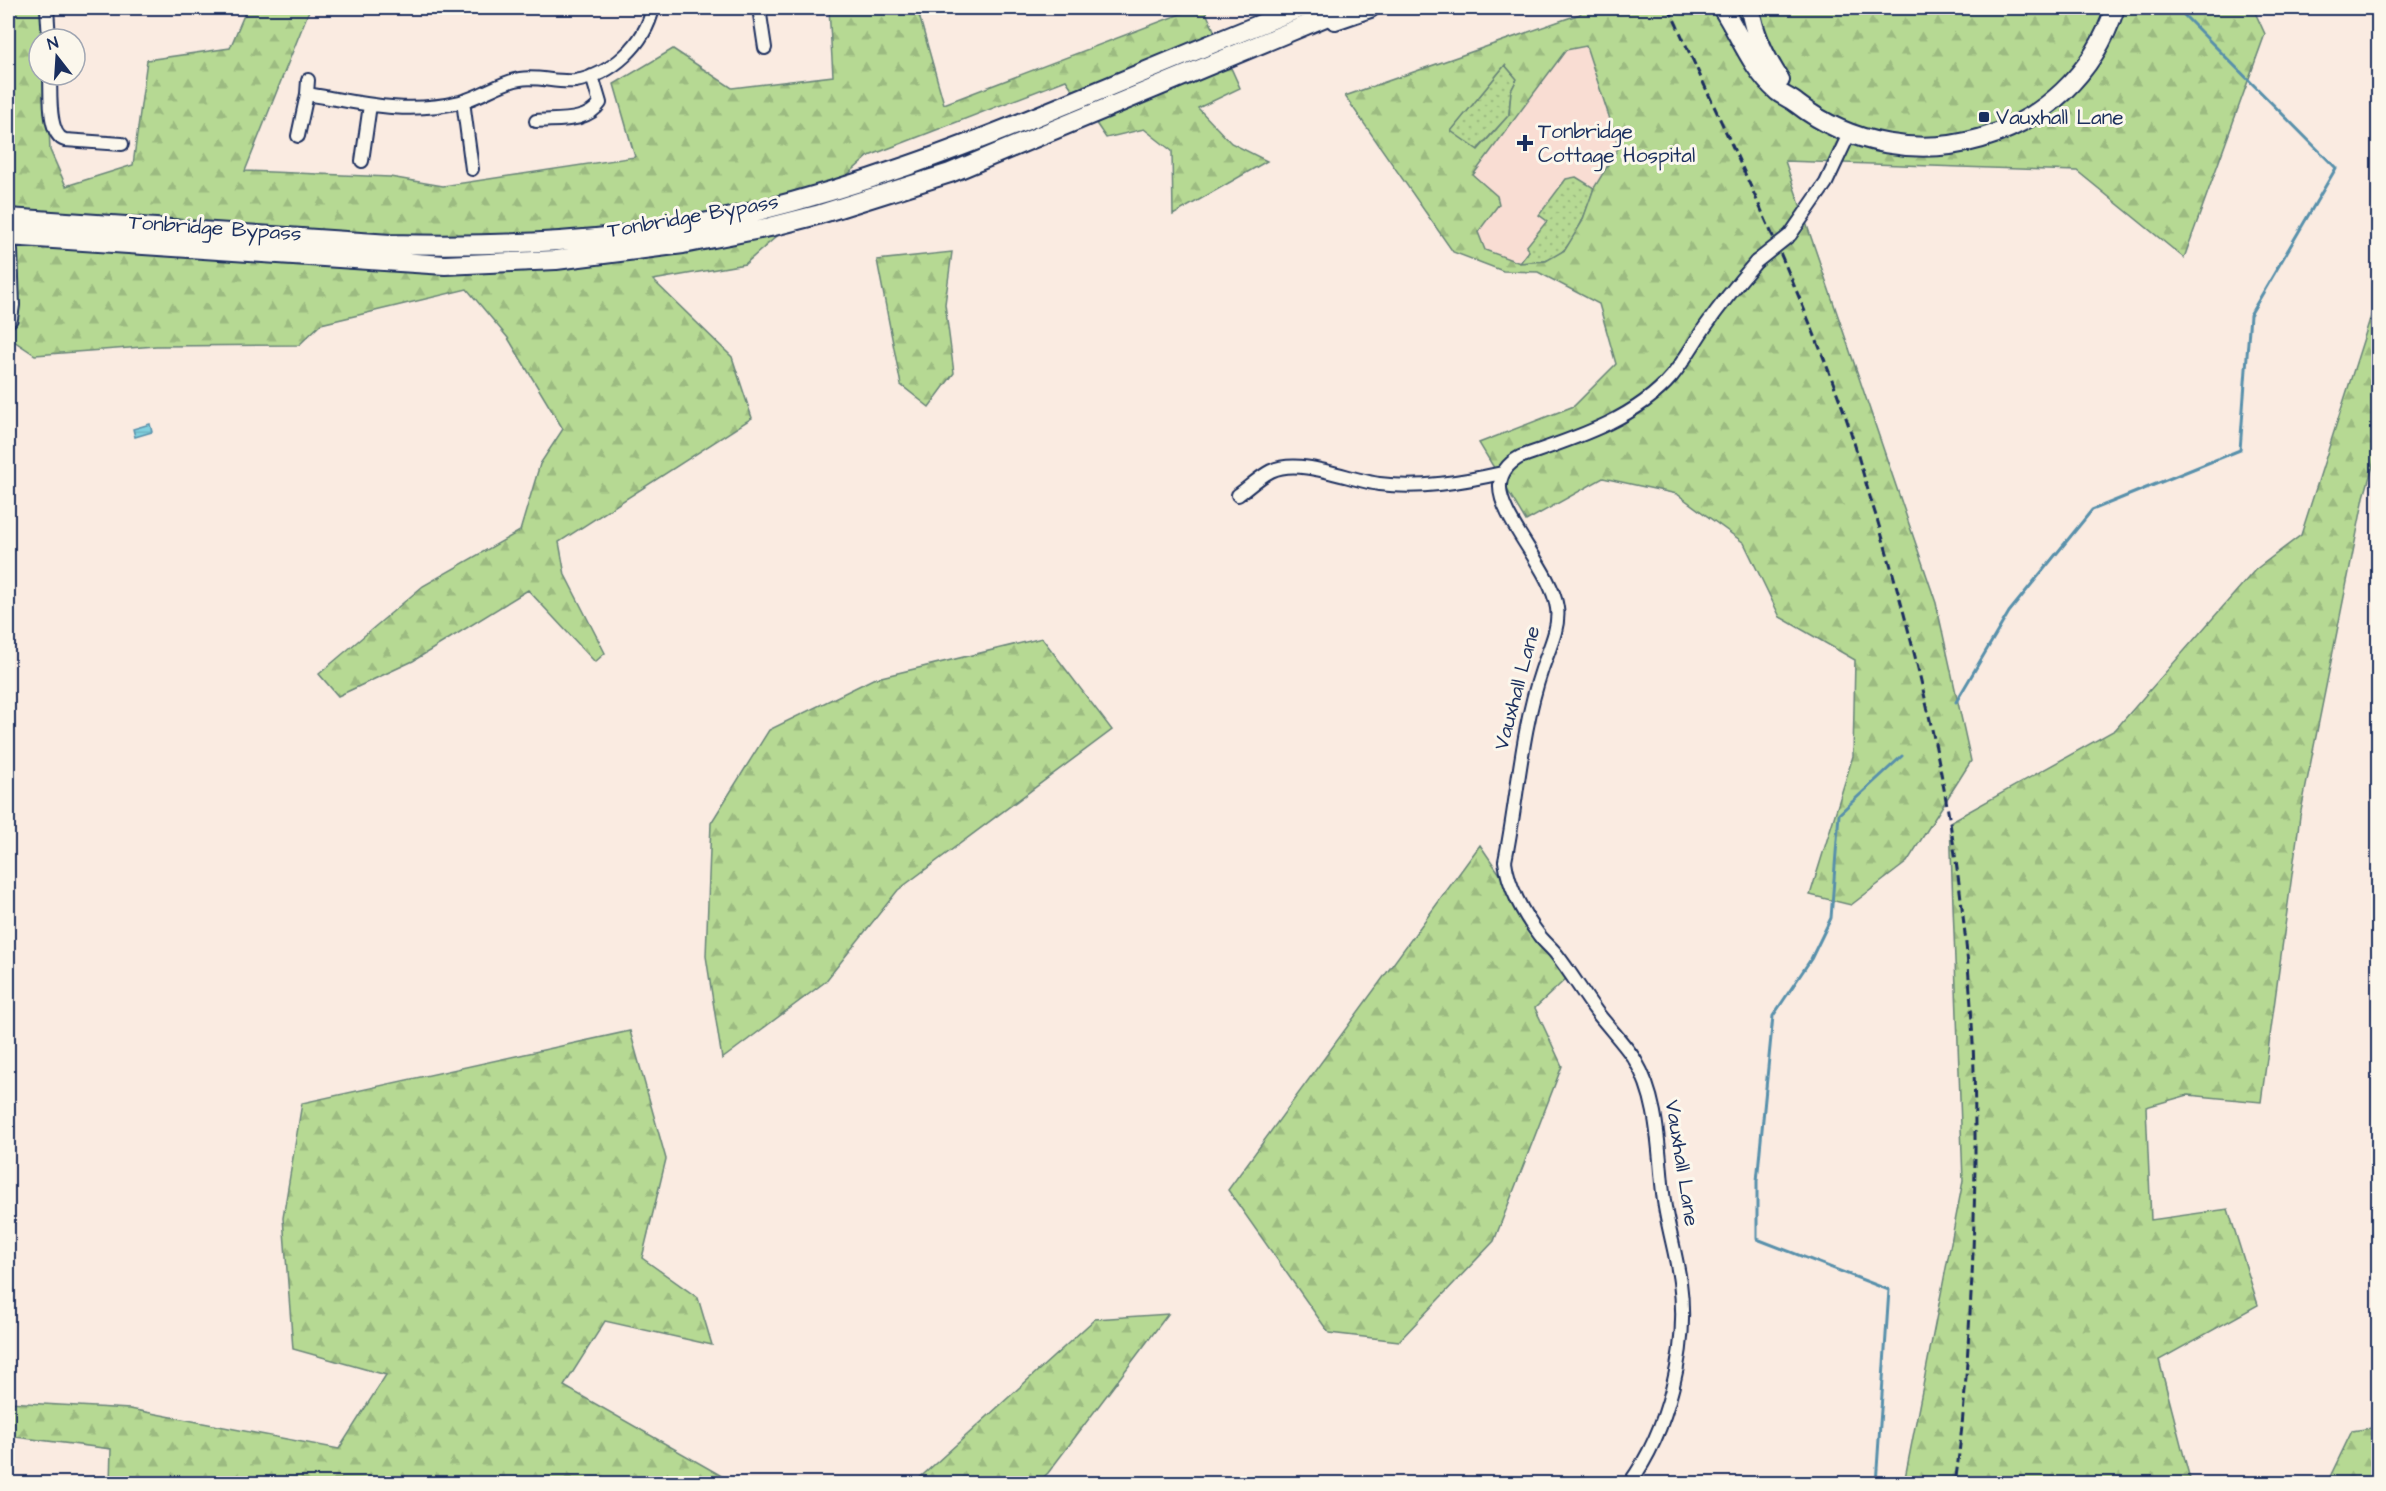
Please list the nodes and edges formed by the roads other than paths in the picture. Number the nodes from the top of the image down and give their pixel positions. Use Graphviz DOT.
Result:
graph roads {
  1 [pos="47,8"];
  2 [pos="653,8"];
  3 [pos="759,8"];
  4 [pos="1300,8"];
  5 [pos="1347,8"];
  6 [pos="1370,8"];
  7 [pos="1722,8"];
  8 [pos="1750,8"];
  9 [pos="2115,8"];
  10 [pos="48,27"];
  11 [pos="1262,43"];
  12 [pos="765,48"];
  13 [pos="592,76"];
  14 [pos="308,80"];
  15 [pos="51,87"];
  16 [pos="307,94"];
  17 [pos="463,101"];
  18 [pos="1795,102"];
  19 [pos="370,105"];
  20 [pos="536,121"];
  21 [pos="1850,134"];
  22 [pos="298,136"];
  23 [pos="122,144"];
  24 [pos="362,161"];
  25 [pos="472,169"];
  26 [pos="8,218"];
  27 [pos="8,236"];
  28 [pos="8,250"];
  29 [pos="9,311"];
  30 [pos="1502,473"];
  31 [pos="1238,495"];
  32 [pos="1629,1484"];
  1 -- 10 [label="street"];
  2 -- 13 [label="street"];
  3 -- 12 [label="street"];
  4 -- 26 [label="highway, Tonbridge Bypass"];
  5 -- 11 [label="highway, Tonbridge Bypass"];
  6 -- 11 [label="highway"];
  7 -- 18 [label="highway"];
  8 -- 18 [label="highway"];
  9 -- 21 [label="highway"];
  11 -- 27 [label="highway, Tonbridge Bypass"];
  13 -- 17 [label="street"];
  13 -- 20 [label="street"];
  14 -- 16 [label="street"];
  15 -- 23 [label="street"];
  16 -- 19 [label="street"];
  16 -- 22 [label="street"];
  17 -- 19 [label="street"];
  17 -- 25 [label="street"];
  18 -- 21 [label="highway"];
  19 -- 24 [label="street"];
  21 -- 30 [label="street, bridge"];
  28 -- 29 [label="highway"];
  30 -- 31 [label="street"];
  30 -- 32 [label="street, Vauxhall Lane"];
}
